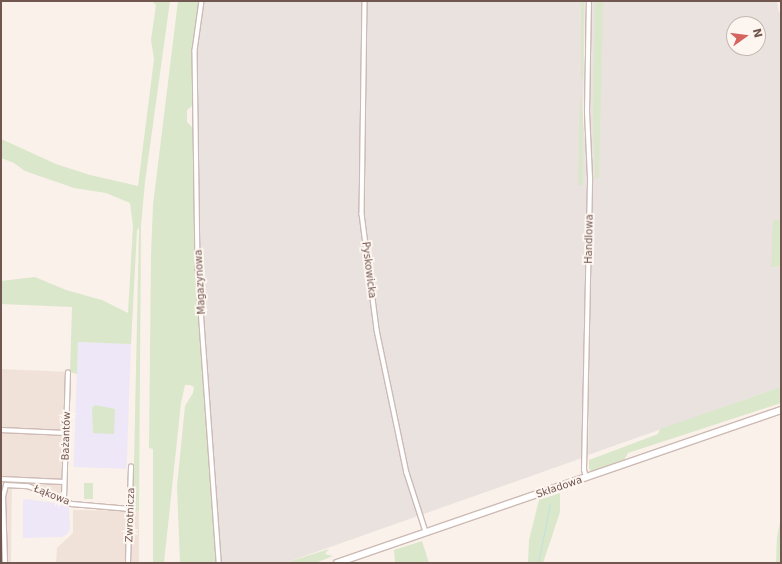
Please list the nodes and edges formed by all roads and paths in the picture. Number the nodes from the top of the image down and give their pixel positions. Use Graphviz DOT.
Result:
graph roads {
  1 [pos="202,1"];
  2 [pos="365,1"];
  3 [pos="589,1"];
  4 [pos="68,373"];
  5 [pos="781,410"];
  6 [pos="1,430"];
  7 [pos="66,432"];
  8 [pos="132,467"];
  9 [pos="586,478"];
  10 [pos="1,479"];
  11 [pos="64,482"];
  12 [pos="64,499"];
  13 [pos="130,509"];
  14 [pos="426,532"];
  15 [pos="5,563"];
  16 [pos="128,563"];
  17 [pos="219,563"];
  18 [pos="337,563"];
  1 -- 17 [label="street, Magazynowa"];
  2 -- 14 [label="street, Pyskowicka"];
  3 -- 9 [label="street, Handlowa"];
  4 -- 7 [label="street, Bażantów"];
  5 -- 9 [label="main road, Składowa"];
  6 -- 7 [label="street"];
  7 -- 11 [label="street, Bażantów"];
  8 -- 13 [label="street, Zwrotnicza"];
  9 -- 14 [label="main road, Składowa"];
  10 -- 11 [label="street"];
  11 -- 12 [label="street, Bażantów"];
  12 -- 13 [label="street, Łąkowa"];
  12 -- 15 [label="street, Łąkowa"];
  13 -- 16 [label="street, Zwrotnicza"];
  14 -- 18 [label="main road, Składowa"];
}
